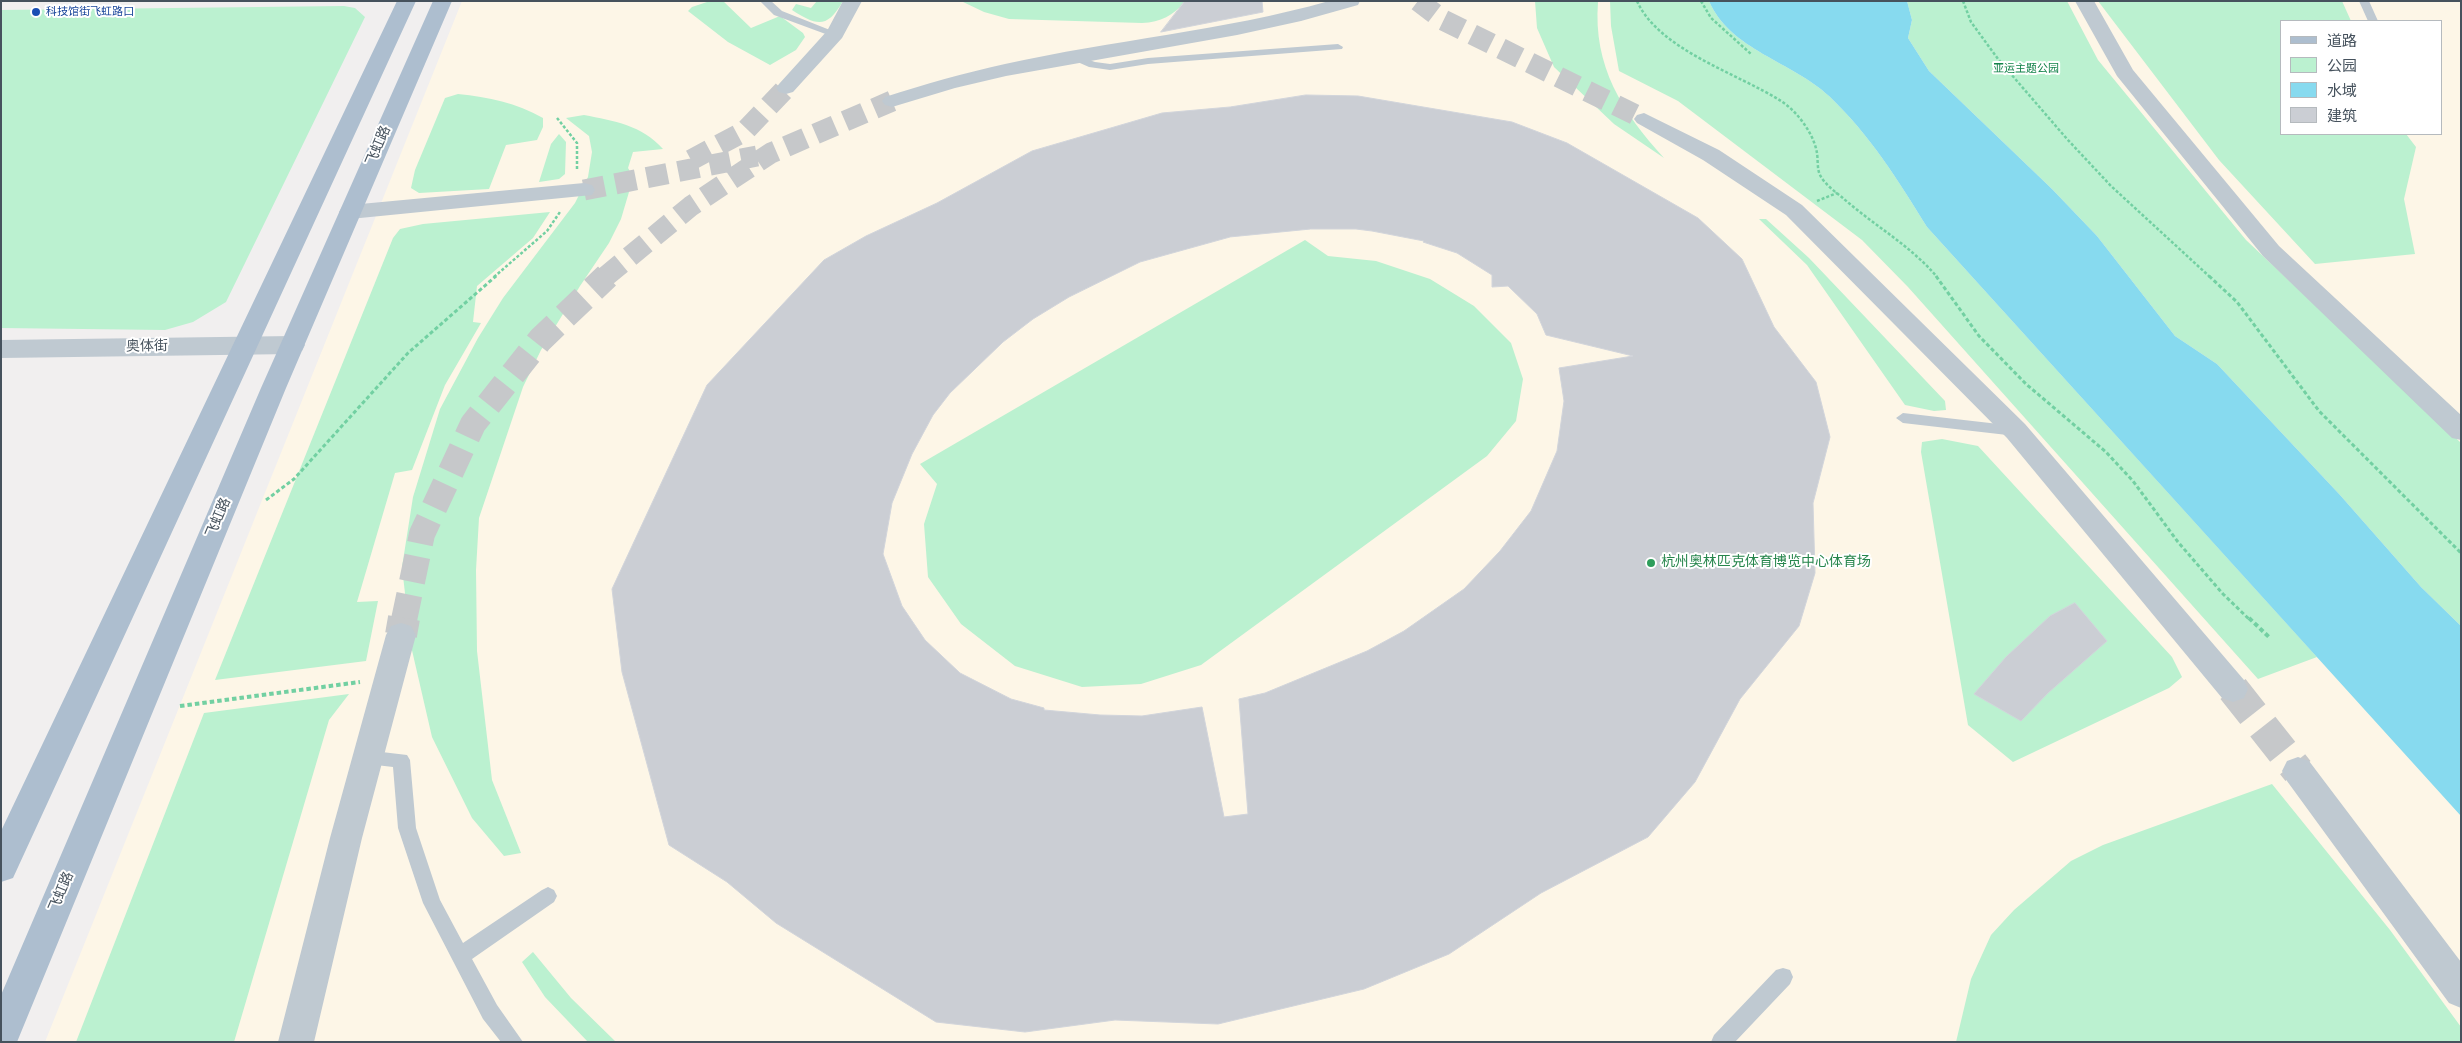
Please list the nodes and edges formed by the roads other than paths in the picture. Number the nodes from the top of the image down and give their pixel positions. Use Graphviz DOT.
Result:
graph roads {
  1 [pos="407,1"];
  2 [pos="443,1"];
  3 [pos="765,1"];
  4 [pos="788,1"];
  5 [pos="853,1"];
  6 [pos="1351,1"];
  7 [pos="2084,1"];
  8 [pos="2364,1"];
  9 [pos="778,12"];
  10 [pos="2373,20"];
  11 [pos="835,34"];
  12 [pos="1338,47"];
  13 [pos="1069,56"];
  14 [pos="786,88"];
  15 [pos="892,101"];
  16 [pos="1644,119"];
  17 [pos="579,190"];
  18 [pos="350,212"];
  19 [pos="246,346"];
  20 [pos="293,346"];
  21 [pos="1,349"];
  22 [pos="1903,418"];
  23 [pos="2016,431"];
  24 [pos="2461,431"];
  25 [pos="401,635"];
  26 [pos="2233,689"];
  27 [pos="365,758"];
  28 [pos="2298,771"];
  29 [pos="1,867"];
  30 [pos="548,896"];
  31 [pos="460,956"];
  32 [pos="1783,977"];
  33 [pos="2461,991"];
  34 [pos="1,1038"];
  35 [pos="296,1042"];
  36 [pos="513,1042"];
  37 [pos="1721,1042"];
  1 -- 19 [label="main road"];
  2 -- 18 [label="main road, 飞虹路"];
  3 -- 9 [label="lane"];
  4 -- 9 [label="lane"];
  5 -- 11 [label="street"];
  6 -- 13 [label="street"];
  7 -- 24 [label="street"];
  8 -- 10 [label="lane"];
  9 -- 11 [label="lane"];
  11 -- 14 [label="street"];
  12 -- 13 [label="lane"];
  13 -- 15 [label="street"];
  16 -- 23 [label="street"];
  17 -- 18 [label="street"];
  18 -- 20 [label="main road, 飞虹路"];
  19 -- 20 [label="street, 奥体街"];
  19 -- 21 [label="street, 奥体街"];
  19 -- 29 [label="main road"];
  20 -- 34 [label="main road, 飞虹路"];
  22 -- 23 [label="lane"];
  23 -- 26 [label="street"];
  25 -- 27 [label="street"];
  27 -- 31 [label="lane"];
  27 -- 35 [label="street"];
  28 -- 33 [label="street"];
  30 -- 31 [label="lane"];
  31 -- 36 [label="lane"];
  32 -- 37 [label="lane"];
}
